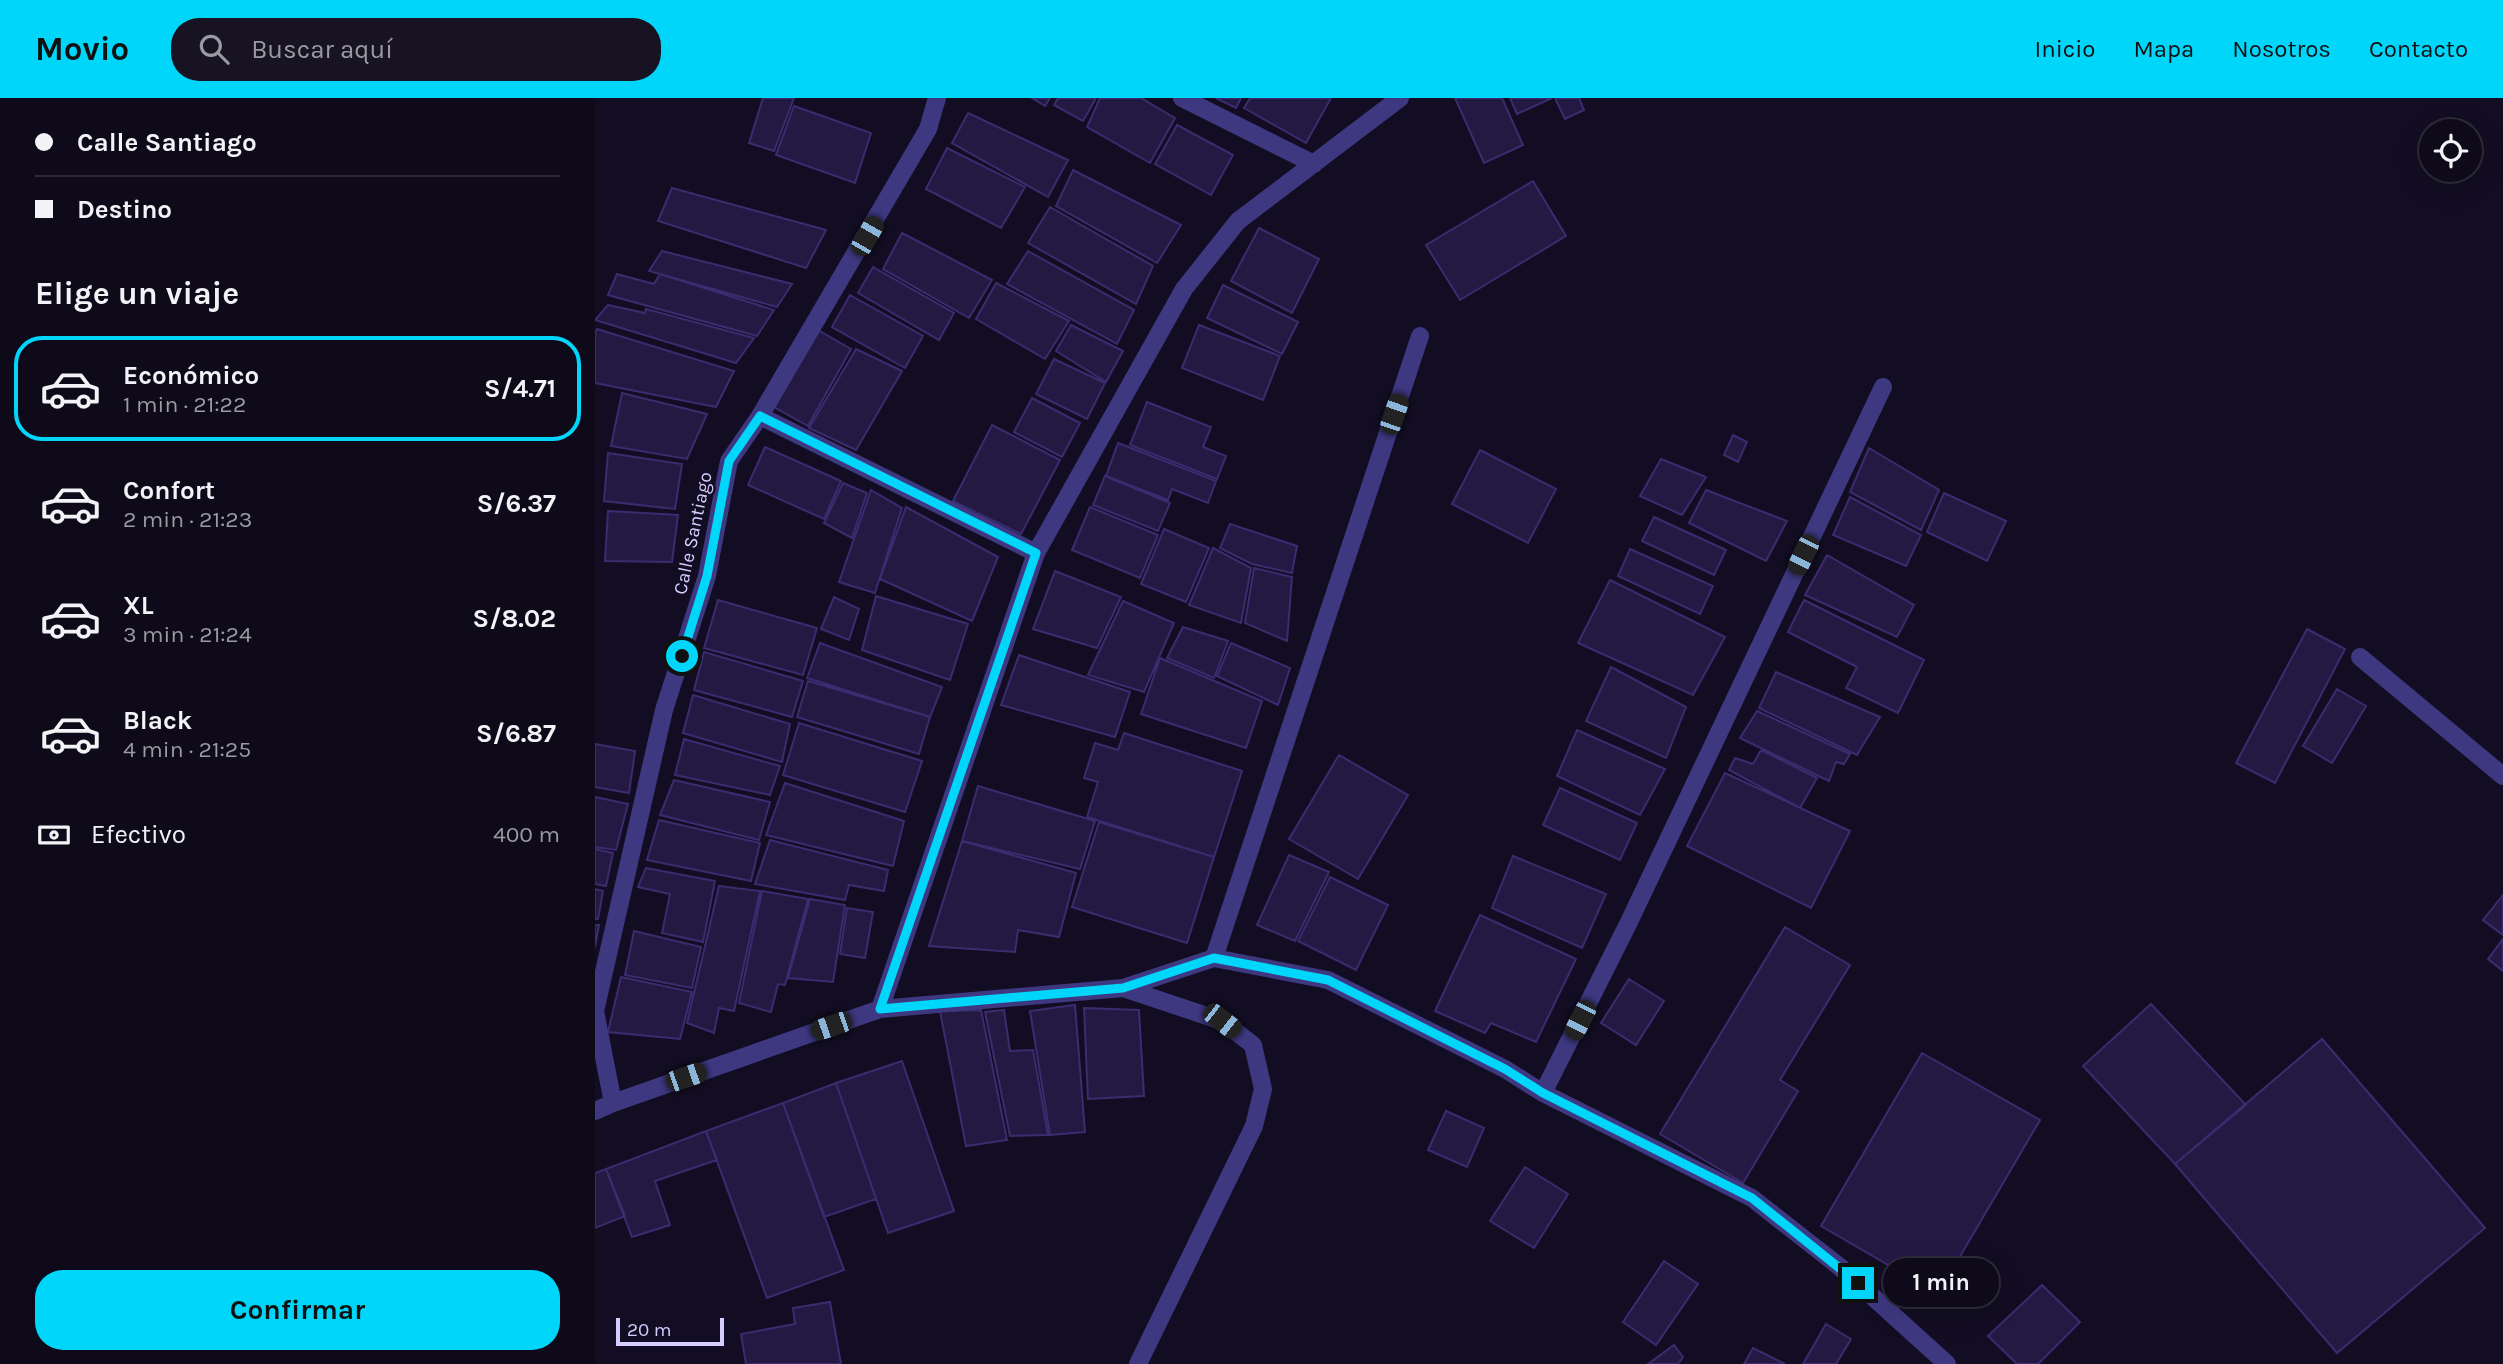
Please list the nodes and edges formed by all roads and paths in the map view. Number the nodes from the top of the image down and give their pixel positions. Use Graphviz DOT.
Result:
graph roads {
  1 [pos="937,98"];
  2 [pos="1182,98"];
  3 [pos="1400,98"];
  4 [pos="1314,164"];
  5 [pos="1420,336"];
  6 [pos="1883,387"];
  7 [pos="760,416"];
  8 [pos="1036,553"];
  9 [pos="2360,657"];
  10 [pos="2503,776"];
  11 [pos="1214,958"];
  12 [pos="1123,988"];
  13 [pos="880,1009"];
  14 [pos="1543,1093"];
  15 [pos="613,1103"];
  16 [pos="595,1111"];
  17 [pos="1138,1364"];
  18 [pos="1947,1364"];
  1 -- 7 [label="street, Calle Santiago"];
  2 -- 4 [label="street"];
  3 -- 4 [label="street"];
  4 -- 8 [label="street"];
  5 -- 11 [label="street"];
  6 -- 14 [label="street"];
  7 -- 8 [label="street"];
  7 -- 15 [label="street, Calle Santiago"];
  8 -- 13 [label="street"];
  9 -- 10 [label="street"];
  11 -- 12 [label="street"];
  11 -- 14 [label="street"];
  12 -- 13 [label="street"];
  12 -- 17 [label="street"];
  13 -- 15 [label="street"];
  14 -- 18 [label="street"];
  15 -- 16 [label="street"];
}
